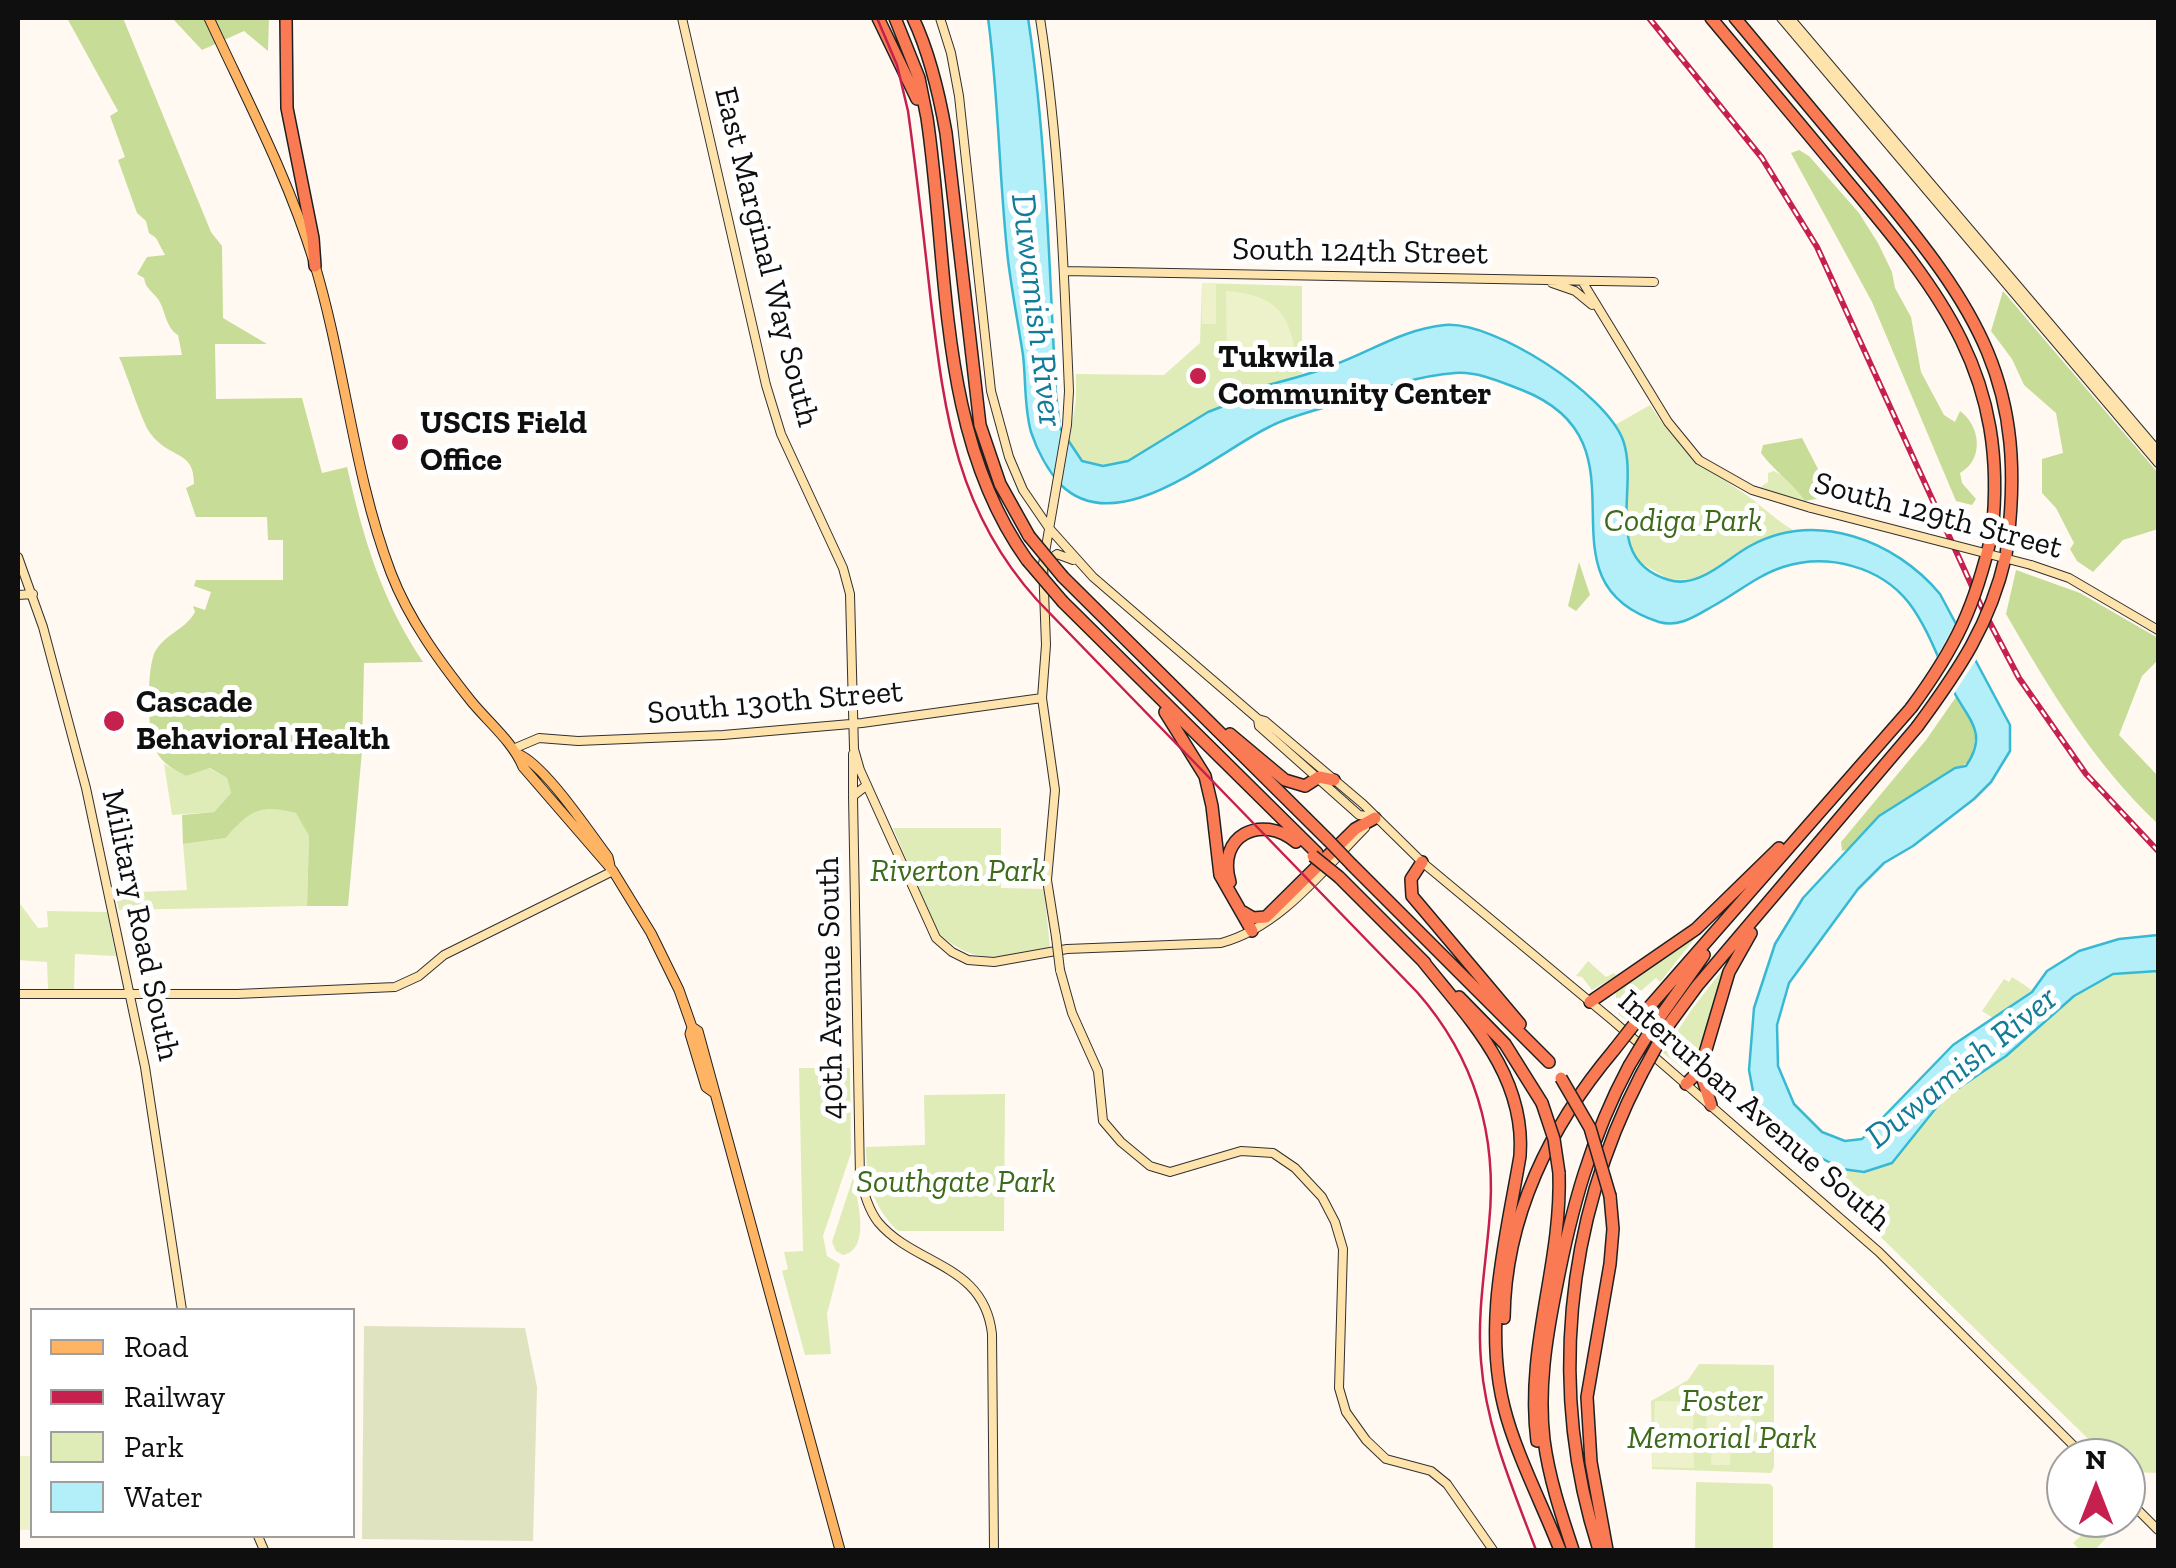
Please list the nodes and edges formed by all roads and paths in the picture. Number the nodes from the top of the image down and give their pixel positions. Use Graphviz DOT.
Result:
graph roads {
  1 [pos="209,18"];
  2 [pos="286,18"];
  3 [pos="682,18"];
  4 [pos="878,18"];
  5 [pos="895,18"];
  6 [pos="913,18"];
  7 [pos="940,18"];
  8 [pos="1040,18"];
  9 [pos="1710,18"];
  10 [pos="1734,18"];
  11 [pos="1781,18"];
  12 [pos="1790,18"];
  13 [pos="932,150"];
  14 [pos="315,266"];
  15 [pos="1064,271"];
  16 [pos="1533,280"];
  17 [pos="1582,281"];
  18 [pos="1607,281"];
  19 [pos="1654,282"];
  20 [pos="1581,295"];
  21 [pos="1596,308"];
  22 [pos="2158,452"];
  23 [pos="2158,464"];
  24 [pos="1056,494"];
  25 [pos="1028,498"];
  26 [pos="1049,528"];
  27 [pos="18,557"];
  28 [pos="1082,566"];
  29 [pos="1043,570"];
  30 [pos="18,594"];
  31 [pos="33,594"];
  32 [pos="2158,630"];
  33 [pos="1128,666"];
  34 [pos="1156,671"];
  35 [pos="1042,698"];
  36 [pos="1258,719"];
  37 [pos="854,724"];
  38 [pos="854,749"];
  39 [pos="515,752"];
  40 [pos="1319,777"];
  41 [pos="1334,780"];
  42 [pos="866,785"];
  43 [pos="1840,789"];
  44 [pos="854,796"];
  45 [pos="1375,818"];
  46 [pos="1827,835"];
  47 [pos="1315,855"];
  48 [pos="1422,862"];
  49 [pos="612,868"];
  50 [pos="1757,884"];
  51 [pos="1243,912"];
  52 [pos="1252,931"];
  53 [pos="1422,960"];
  54 [pos="18,994"];
  55 [pos="130,995"];
  56 [pos="1590,1002"];
  57 [pos="1549,1062"];
  58 [pos="1700,1070"];
  59 [pos="1686,1084"];
  60 [pos="1711,1105"];
  61 [pos="182,1308"];
  62 [pos="2066,1438"];
  63 [pos="1526,1464"];
  64 [pos="1558,1544"];
  65 [pos="840,1550"];
  66 [pos="994,1550"];
  67 [pos="1493,1550"];
  68 [pos="1572,1550"];
  69 [pos="1598,1550"];
  70 [pos="1607,1550"];
  1 -- 14 [label="main road"];
  2 -- 14 [label="highway"];
  3 -- 37 [label="street, East Marginal Way South"];
  4 -- 13 [label="highway"];
  5 -- 13 [label="highway"];
  6 -- 34 [label="highway, bridge"];
  7 -- 25 [label="street, Interurban Avenue South"];
  8 -- 15 [label="street"];
  9 -- 43 [label="highway, bridge"];
  10 -- 46 [label="highway, bridge"];
  11 -- 23 [label="street"];
  12 -- 22 [label="street"];
  13 -- 33 [label="highway, bridge"];
  14 -- 39 [label="main road"];
  15 -- 16 [label="street, South 124th Street"];
  15 -- 24 [label="street"];
  16 -- 17 [label="street, South 124th Street"];
  16 -- 20 [label="street"];
  17 -- 18 [label="street, South 124th Street"];
  17 -- 20 [label="street"];
  17 -- 21 [label="street"];
  18 -- 19 [label="street, South 124th Street"];
  18 -- 21 [label="street"];
  20 -- 21 [label="street"];
  21 -- 32 [label="street, South 129th Street, bridge"];
  24 -- 25 [label="street"];
  24 -- 26 [label="street"];
  25 -- 26 [label="street, Interurban Avenue South"];
  26 -- 28 [label="street, Interurban Avenue South"];
  26 -- 29 [label="street"];
  27 -- 31 [label="street, Military Road South"];
  28 -- 29 [label="street"];
  28 -- 36 [label="street, Interurban Avenue South"];
  29 -- 35 [label="street"];
  30 -- 31 [label="street"];
  31 -- 55 [label="street, Military Road South"];
  33 -- 47 [label="highway"];
  33 -- 52 [label="highway"];
  34 -- 40 [label="highway"];
  34 -- 57 [label="highway, bridge"];
  35 -- 37 [label="street, South 130th Street"];
  35 -- 67 [label="street, bridge"];
  36 -- 40 [label="street, Interurban Avenue South"];
  36 -- 41 [label="street, Interurban Avenue South"];
  37 -- 38 [label="street, East Marginal Way South"];
  37 -- 39 [label="street, South 130th Street"];
  38 -- 42 [label="street, East Marginal Way South"];
  38 -- 44 [label="street, 40th Avenue South"];
  39 -- 49 [label="main road"];
  40 -- 41 [label="highway"];
  40 -- 45 [label="street, Interurban Avenue South"];
  41 -- 45 [label="street, Interurban Avenue South"];
  42 -- 44 [label="street"];
  42 -- 52 [label="street, East Marginal Way South"];
  43 -- 50 [label="highway"];
  43 -- 56 [label="highway"];
  44 -- 66 [label="street, 40th Avenue South"];
  45 -- 48 [label="street, Interurban Avenue South"];
  45 -- 51 [label="highway"];
  45 -- 52 [label="street"];
  46 -- 58 [label="highway"];
  46 -- 69 [label="highway, bridge"];
  47 -- 51 [label="highway"];
  47 -- 53 [label="highway, bridge"];
  48 -- 56 [label="street, Interurban Avenue South"];
  48 -- 57 [label="highway"];
  49 -- 55 [label="street"];
  49 -- 65 [label="main road"];
  50 -- 63 [label="highway, bridge"];
  50 -- 68 [label="highway, bridge"];
  51 -- 52 [label="highway"];
  53 -- 63 [label="highway"];
  53 -- 64 [label="highway, bridge"];
  54 -- 55 [label="street"];
  55 -- 61 [label="street, Military Road South"];
  56 -- 59 [label="street, Interurban Avenue South"];
  57 -- 70 [label="highway, bridge"];
  58 -- 59 [label="highway"];
  58 -- 60 [label="highway"];
  59 -- 60 [label="street, Interurban Avenue South"];
  60 -- 62 [label="street, Interurban Avenue South"];
  63 -- 64 [label="highway"];
}
